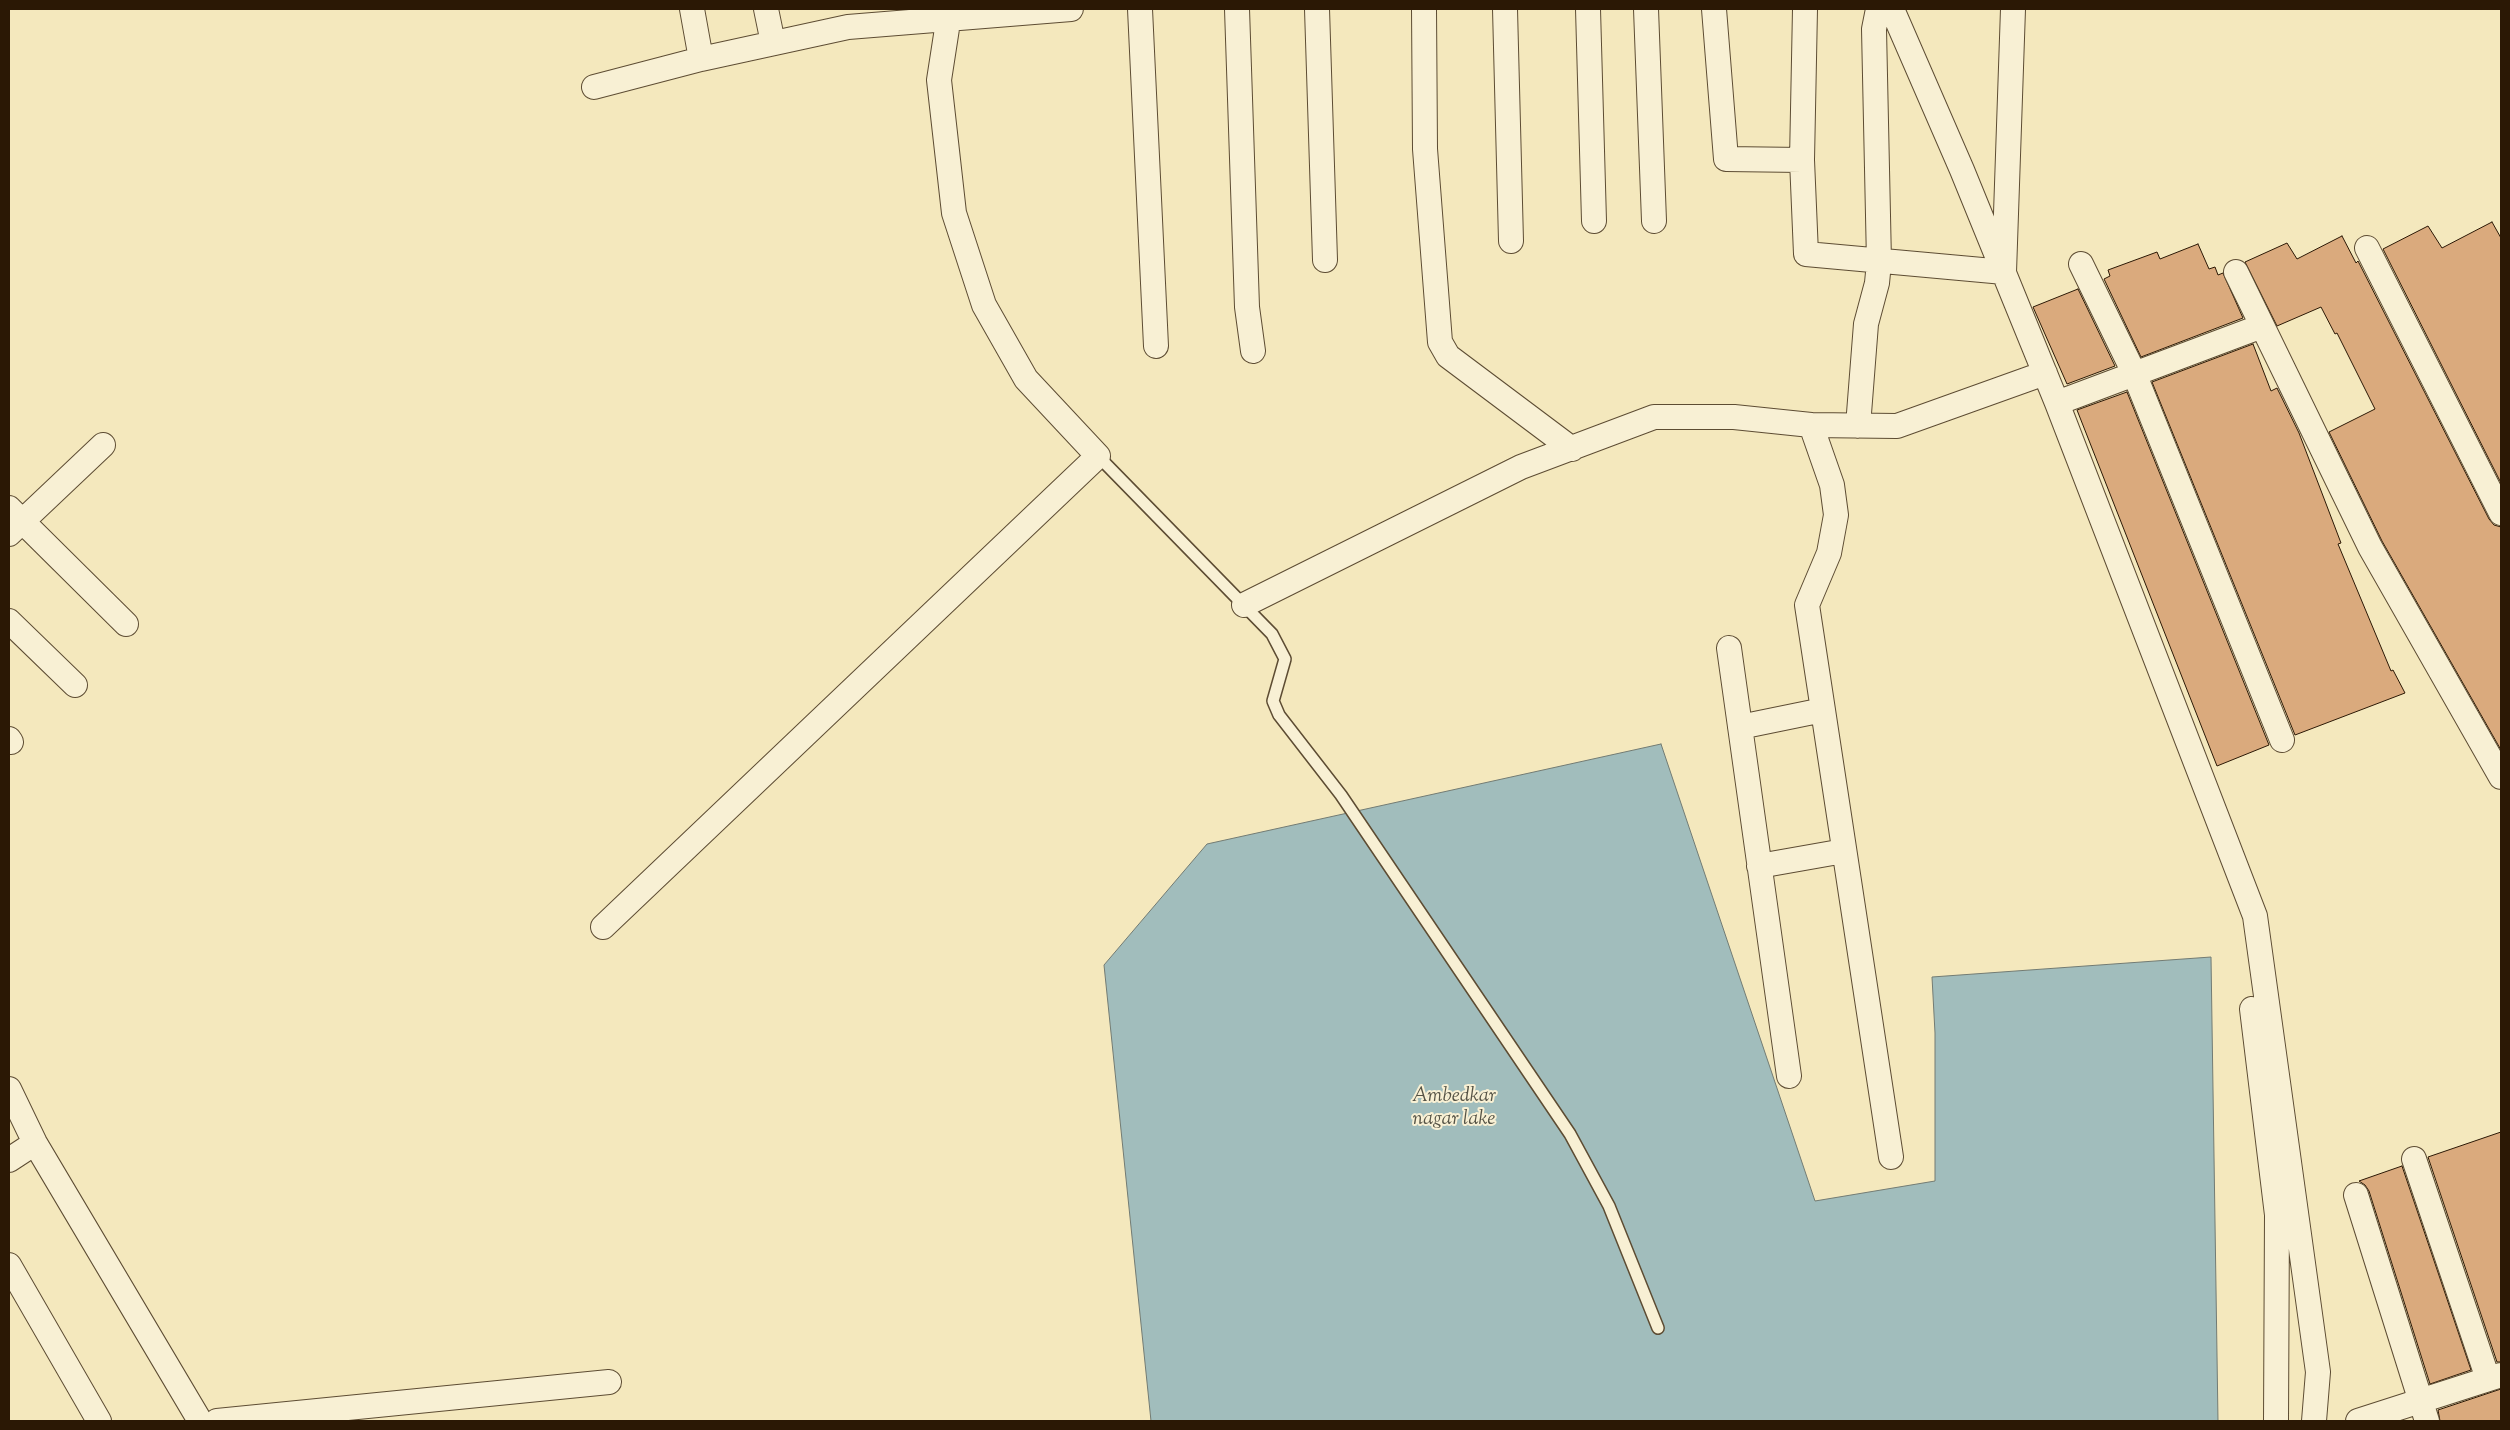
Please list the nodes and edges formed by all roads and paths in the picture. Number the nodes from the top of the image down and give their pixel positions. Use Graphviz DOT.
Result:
graph roads {
  1 [pos="696,9"];
  2 [pos="766,9"];
  3 [pos="1071,9"];
  4 [pos="1140,9"];
  5 [pos="1237,9"];
  6 [pos="1317,9"];
  7 [pos="1424,9"];
  8 [pos="1505,9"];
  9 [pos="1588,9"];
  10 [pos="1646,9"];
  11 [pos="1714,9"];
  12 [pos="1805,9"];
  13 [pos="1878,9"];
  14 [pos="1892,9"];
  15 [pos="2013,9"];
  16 [pos="1010,11"];
  17 [pos="950,13"];
  18 [pos="847,18"];
  19 [pos="774,44"];
  20 [pos="701,58"];
  21 [pos="594,87"];
  22 [pos="1802,160"];
  23 [pos="1594,221"];
  24 [pos="1654,221"];
  25 [pos="1511,241"];
  26 [pos="2367,248"];
  27 [pos="1325,260"];
  28 [pos="1879,262"];
  29 [pos="2081,264"];
  30 [pos="2004,272"];
  31 [pos="2236,272"];
  32 [pos="2262,326"];
  33 [pos="1156,346"];
  34 [pos="1253,351"];
  35 [pos="2134,373"];
  36 [pos="2045,374"];
  37 [pos="2057,403"];
  38 [pos="1810,425"];
  39 [pos="1858,426"];
  40 [pos="103,446"];
  41 [pos="1572,449"];
  42 [pos="1098,456"];
  43 [pos="2501,513"];
  44 [pos="13,522"];
  45 [pos="1244,605"];
  46 [pos="9,621"];
  47 [pos="126,624"];
  48 [pos="1728,648"];
  49 [pos="75,685"];
  50 [pos="1823,710"];
  51 [pos="1740,726"];
  52 [pos="2282,740"];
  53 [pos="2501,775"];
  54 [pos="2220,828"];
  55 [pos="1844,851"];
  56 [pos="1759,866"];
  57 [pos="603,927"];
  58 [pos="1789,1076"];
  59 [pos="9,1090"];
  60 [pos="35,1143"];
  61 [pos="1891,1157"];
  62 [pos="2414,1159"];
  63 [pos="9,1160"];
  64 [pos="2356,1195"];
  65 [pos="9,1265"];
  66 [pos="1658,1328"];
  67 [pos="2495,1377"];
  68 [pos="608,1382"];
  69 [pos="2424,1411"];
  70 [pos="99,1421"];
  71 [pos="200,1421"];
  72 [pos="217,1421"];
  73 [pos="2276,1421"];
  74 [pos="2314,1421"];
  75 [pos="2358,1421"];
  1 -- 20 [label="street"];
  2 -- 19 [label="street"];
  3 -- 16 [label="street"];
  4 -- 33 [label="street"];
  5 -- 34 [label="street"];
  6 -- 27 [label="street"];
  7 -- 41 [label="street"];
  8 -- 25 [label="street"];
  9 -- 23 [label="street"];
  10 -- 24 [label="street"];
  11 -- 22 [label="street"];
  12 -- 22 [label="street"];
  13 -- 28 [label="street"];
  14 -- 30 [label="street"];
  15 -- 30 [label="street"];
  16 -- 17 [label="street"];
  17 -- 18 [label="street"];
  17 -- 42 [label="street"];
  18 -- 19 [label="street"];
  19 -- 20 [label="street"];
  20 -- 21 [label="street"];
  22 -- 28 [label="street"];
  26 -- 43 [label="street"];
  28 -- 30 [label="street"];
  28 -- 39 [label="street"];
  29 -- 35 [label="street"];
  30 -- 36 [label="street"];
  31 -- 32 [label="street"];
  32 -- 35 [label="street"];
  32 -- 53 [label="street"];
  35 -- 37 [label="street"];
  35 -- 52 [label="street"];
  36 -- 37 [label="street"];
  36 -- 39 [label="street"];
  37 -- 54 [label="street"];
  38 -- 39 [label="street"];
  38 -- 41 [label="street"];
  38 -- 50 [label="street"];
  40 -- 44 [label="street"];
  41 -- 45 [label="street"];
  42 -- 45 [label="lane"];
  42 -- 57 [label="street"];
  44 -- 47 [label="street"];
  45 -- 66 [label="lane"];
  46 -- 49 [label="street"];
  48 -- 51 [label="street"];
  50 -- 51 [label="street"];
  50 -- 55 [label="street"];
  51 -- 56 [label="street"];
  54 -- 73 [label="street"];
  54 -- 74 [label="street"];
  55 -- 56 [label="street"];
  55 -- 61 [label="street"];
  56 -- 58 [label="street"];
  59 -- 60 [label="street"];
  60 -- 63 [label="street"];
  60 -- 71 [label="street"];
  62 -- 67 [label="street"];
  64 -- 69 [label="street"];
  65 -- 70 [label="street"];
  67 -- 69 [label="street"];
  68 -- 72 [label="street"];
  69 -- 75 [label="street"];
}
